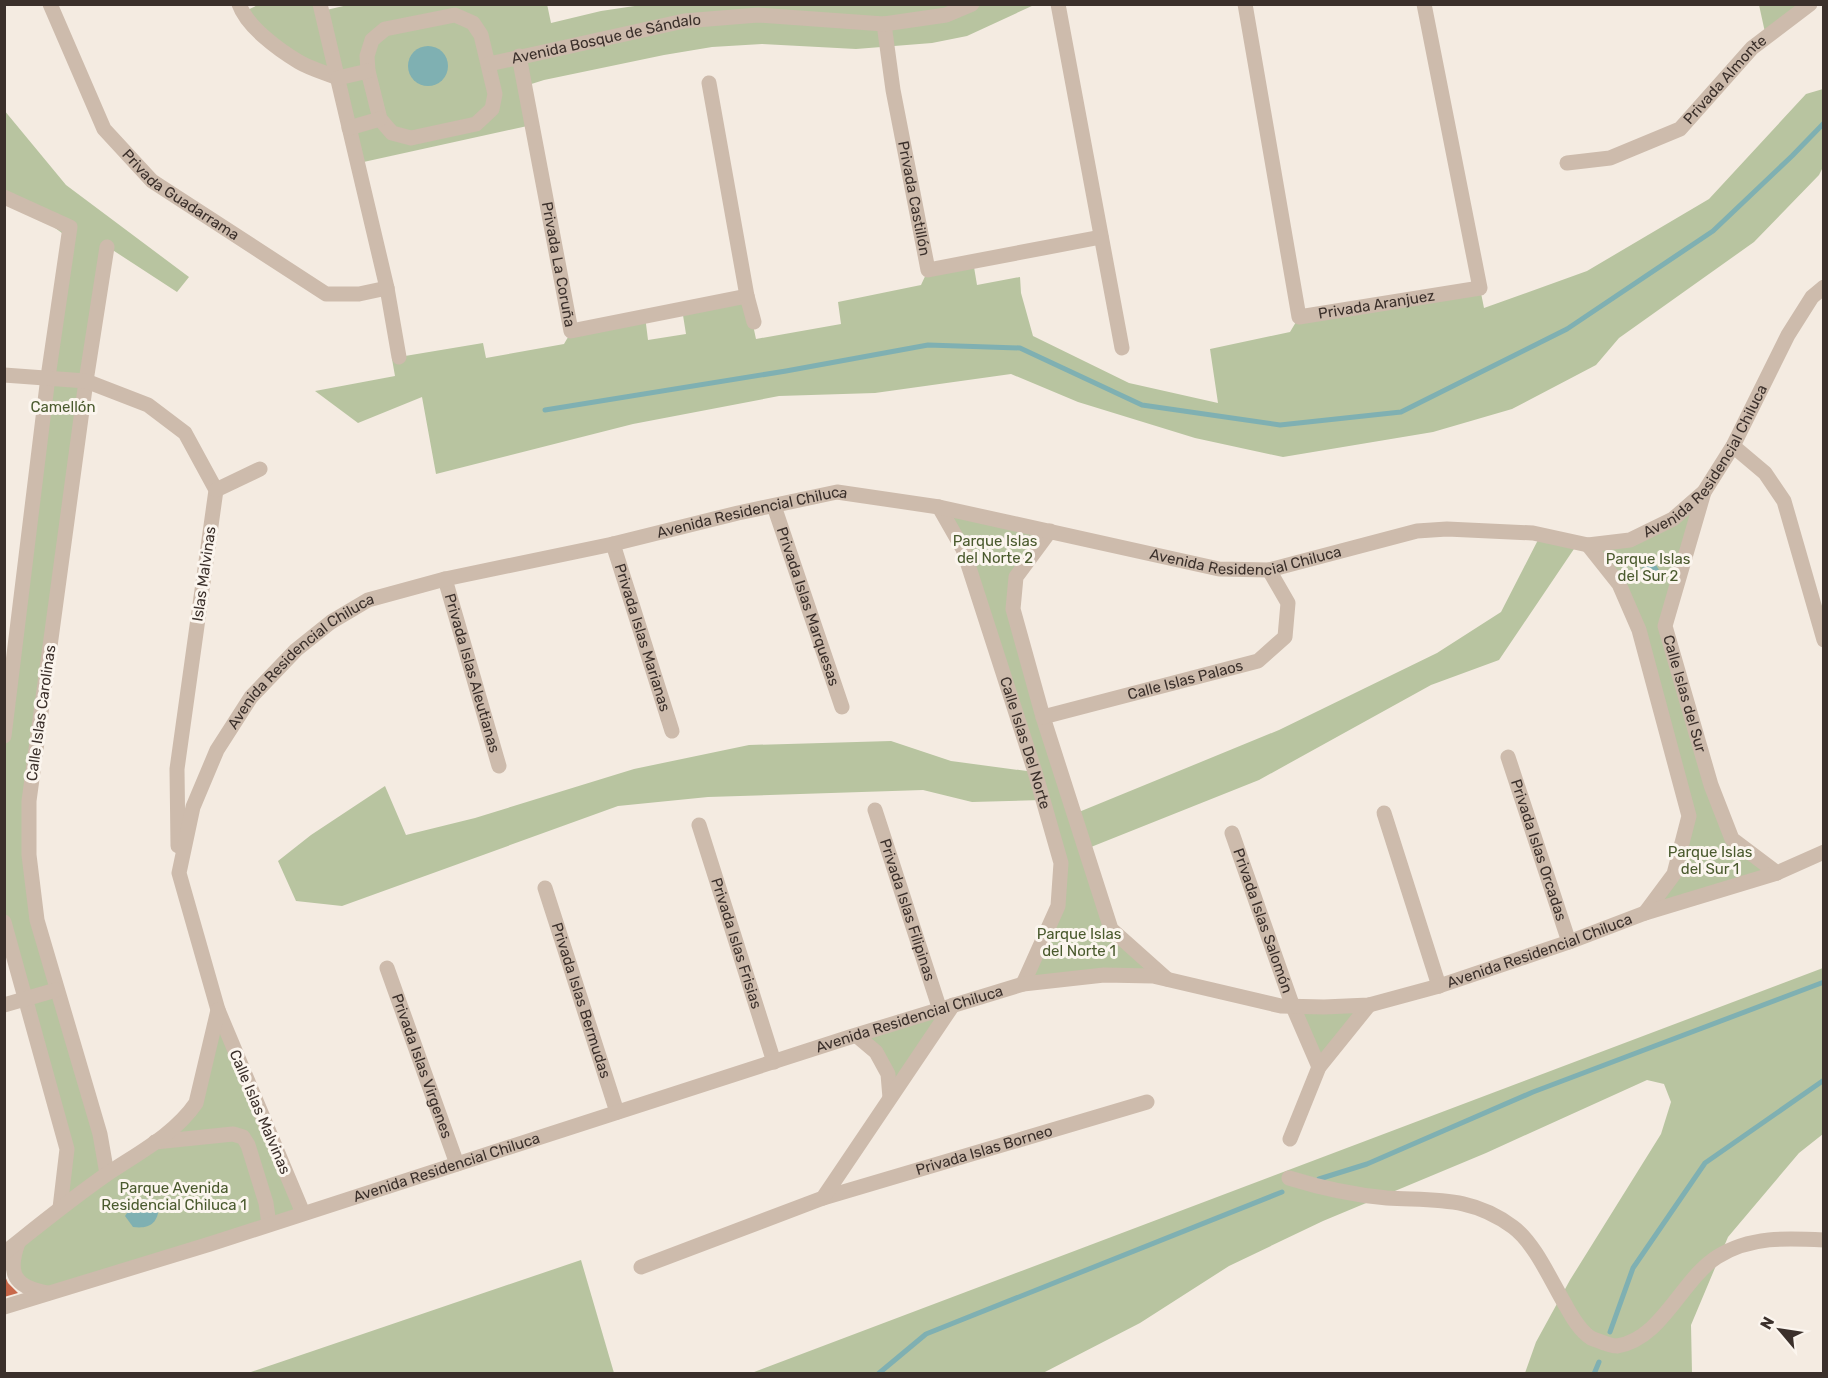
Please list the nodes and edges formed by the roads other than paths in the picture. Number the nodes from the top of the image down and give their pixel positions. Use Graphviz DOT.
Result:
graph roads {
  1 [pos="50,4"];
  2 [pos="239,4"];
  3 [pos="320,4"];
  4 [pos="972,4"];
  5 [pos="1058,4"];
  6 [pos="1245,4"];
  7 [pos="1424,4"];
  8 [pos="1810,4"];
  9 [pos="454,10"];
  10 [pos="884,24"];
  11 [pos="519,57"];
  12 [pos="489,64"];
  13 [pos="368,71"];
  14 [pos="338,78"];
  15 [pos="709,83"];
  16 [pos="380,119"];
  17 [pos="349,128"];
  18 [pos="1567,164"];
  19 [pos="4,197"];
  20 [pos="1101,237"];
  21 [pos="107,247"];
  22 [pos="1824,287"];
  23 [pos="387,288"];
  24 [pos="747,296"];
  25 [pos="754,322"];
  26 [pos="1122,348"];
  27 [pos="399,357"];
  28 [pos="4,375"];
  29 [pos="48,376"];
  30 [pos="86,381"];
  31 [pos="1733,446"];
  32 [pos="260,469"];
  33 [pos="216,490"];
  34 [pos="1704,492"];
  35 [pos="774,506"];
  36 [pos="939,507"];
  37 [pos="1050,531"];
  38 [pos="613,544"];
  39 [pos="1588,545"];
  40 [pos="1269,570"];
  41 [pos="445,579"];
  42 [pos="1824,640"];
  43 [pos="842,707"];
  44 [pos="1043,717"];
  45 [pos="672,731"];
  46 [pos="4,736"];
  47 [pos="1508,757"];
  48 [pos="499,766"];
  49 [pos="875,810"];
  50 [pos="1384,813"];
  51 [pos="699,825"];
  52 [pos="1232,833"];
  53 [pos="1824,852"];
  54 [pos="179,873"];
  55 [pos="1777,873"];
  56 [pos="545,888"];
  57 [pos="1645,914"];
  58 [pos="4,922"];
  59 [pos="1569,942"];
  60 [pos="387,968"];
  61 [pos="1167,979"];
  62 [pos="1023,984"];
  63 [pos="1439,986"];
  64 [pos="57,990"];
  65 [pos="25,998"];
  66 [pos="4,1005"];
  67 [pos="1369,1005"];
  68 [pos="947,1007"];
  69 [pos="1293,1007"];
  70 [pos="218,1010"];
  71 [pos="857,1036"];
  72 [pos="774,1062"];
  73 [pos="1319,1067"];
  74 [pos="890,1098"];
  75 [pos="1146,1102"];
  76 [pos="617,1112"];
  77 [pos="1290,1140"];
  78 [pos="155,1142"];
  79 [pos="457,1164"];
  80 [pos="107,1174"];
  81 [pos="1289,1178"];
  82 [pos="823,1198"];
  83 [pos="60,1208"];
  84 [pos="303,1213"];
  85 [pos="269,1224"];
  86 [pos="1824,1240"];
  87 [pos="18,1243"];
  88 [pos="4,1253"];
  89 [pos="641,1267"];
  90 [pos="48,1293"];
  91 [pos="4,1307"];
  1 -- 23 [label="street, Privada Guadarrama"];
  2 -- 14 [label="street"];
  3 -- 14 [label="street"];
  4 -- 10 [label="street, Avenida Bosque de Sándalo"];
  5 -- 20 [label="street"];
  6 -- 7 [label="street, Privada Aranjuez"];
  8 -- 18 [label="street, Privada Almonte"];
  9 -- 12 [label="street"];
  9 -- 13 [label="street"];
  10 -- 11 [label="street, Avenida Bosque de Sándalo"];
  10 -- 20 [label="street, Privada Castillón"];
  11 -- 12 [label="street, Avenida Bosque de Sándalo"];
  11 -- 24 [label="street, Privada La Coruña"];
  12 -- 16 [label="street"];
  13 -- 14 [label="street"];
  13 -- 16 [label="street"];
  14 -- 17 [label="street"];
  15 -- 24 [label="street"];
  16 -- 17 [label="street"];
  17 -- 23 [label="street"];
  19 -- 29 [label="street"];
  20 -- 26 [label="street"];
  21 -- 30 [label="street, Calle Islas Carolinas"];
  22 -- 31 [label="street, Avenida Residencial Chiluca"];
  23 -- 27 [label="street"];
  24 -- 25 [label="street"];
  28 -- 29 [label="street"];
  29 -- 30 [label="street"];
  29 -- 46 [label="street"];
  30 -- 33 [label="street"];
  30 -- 64 [label="street, Calle Islas Carolinas"];
  31 -- 34 [label="street, Avenida Residencial Chiluca"];
  31 -- 42 [label="street"];
  32 -- 33 [label="street"];
  33 -- 54 [label="street, Islas Malvinas"];
  34 -- 39 [label="street, Avenida Residencial Chiluca"];
  34 -- 55 [label="street, Calle Islas del Sur"];
  35 -- 36 [label="street, Avenida Residencial Chiluca"];
  35 -- 38 [label="street, Avenida Residencial Chiluca"];
  35 -- 43 [label="street, Privada Islas Marquesas"];
  36 -- 37 [label="street, Avenida Residencial Chiluca"];
  36 -- 62 [label="street, Calle Islas Del Norte"];
  37 -- 40 [label="street, Avenida Residencial Chiluca"];
  37 -- 44 [label="street, Calle Islas Del Norte"];
  38 -- 41 [label="street, Avenida Residencial Chiluca"];
  38 -- 45 [label="street, Privada Islas Marianas"];
  39 -- 40 [label="street, Avenida Residencial Chiluca"];
  39 -- 57 [label="street, Calle Islas del Sur"];
  40 -- 44 [label="street, Calle Islas Palaos"];
  41 -- 48 [label="street, Privada Islas Aleutianas"];
  41 -- 54 [label="street, Avenida Residencial Chiluca"];
  44 -- 61 [label="street, Calle Islas Del Norte"];
  47 -- 59 [label="street, Privada Islas Orcadas"];
  49 -- 68 [label="street, Privada Islas Filipinas"];
  50 -- 63 [label="street"];
  51 -- 72 [label="street, Privada Islas Frisias"];
  52 -- 69 [label="street, Privada Islas Salomón"];
  53 -- 55 [label="street, Avenida Residencial Chiluca"];
  54 -- 70 [label="street, Avenida Residencial Chiluca"];
  55 -- 57 [label="street, Avenida Residencial Chiluca"];
  56 -- 76 [label="street, Privada Islas Bermudas"];
  57 -- 59 [label="street, Avenida Residencial Chiluca"];
  58 -- 65 [label="street"];
  59 -- 63 [label="street, Avenida Residencial Chiluca"];
  60 -- 79 [label="street, Privada Islas Virgenes"];
  61 -- 62 [label="street, Avenida Residencial Chiluca"];
  61 -- 69 [label="street, Avenida Residencial Chiluca"];
  62 -- 68 [label="street, Avenida Residencial Chiluca"];
  63 -- 67 [label="street, Avenida Residencial Chiluca"];
  64 -- 65 [label="street"];
  64 -- 80 [label="street, Calle Islas Carolinas"];
  65 -- 66 [label="street"];
  65 -- 83 [label="street"];
  67 -- 69 [label="street, Avenida Residencial Chiluca"];
  67 -- 73 [label="street"];
  68 -- 71 [label="street, Avenida Residencial Chiluca"];
  68 -- 74 [label="street"];
  69 -- 73 [label="street, Privada Islas Salomón"];
  70 -- 78 [label="street, Avenida Residencial Chiluca"];
  70 -- 84 [label="street, Calle Islas Malvinas"];
  71 -- 72 [label="street, Avenida Residencial Chiluca"];
  71 -- 74 [label="street"];
  72 -- 76 [label="street, Avenida Residencial Chiluca"];
  73 -- 77 [label="street"];
  74 -- 82 [label="street"];
  75 -- 82 [label="street, Privada Islas Borneo"];
  76 -- 79 [label="street, Avenida Residencial Chiluca"];
  78 -- 80 [label="street, Avenida Residencial Chiluca"];
  78 -- 85 [label="street"];
  79 -- 84 [label="street, Avenida Residencial Chiluca"];
  80 -- 83 [label="street, Avenida Residencial Chiluca"];
  81 -- 86 [label="street"];
  82 -- 89 [label="street, Privada Islas Borneo"];
  83 -- 87 [label="street, Avenida Residencial Chiluca"];
  84 -- 85 [label="street, Avenida Residencial Chiluca"];
  85 -- 90 [label="street, Avenida Residencial Chiluca"];
  87 -- 88 [label="street, Avenida Residencial Chiluca"];
  87 -- 90 [label="street"];
  90 -- 91 [label="street, Avenida Residencial Chiluca"];
}
